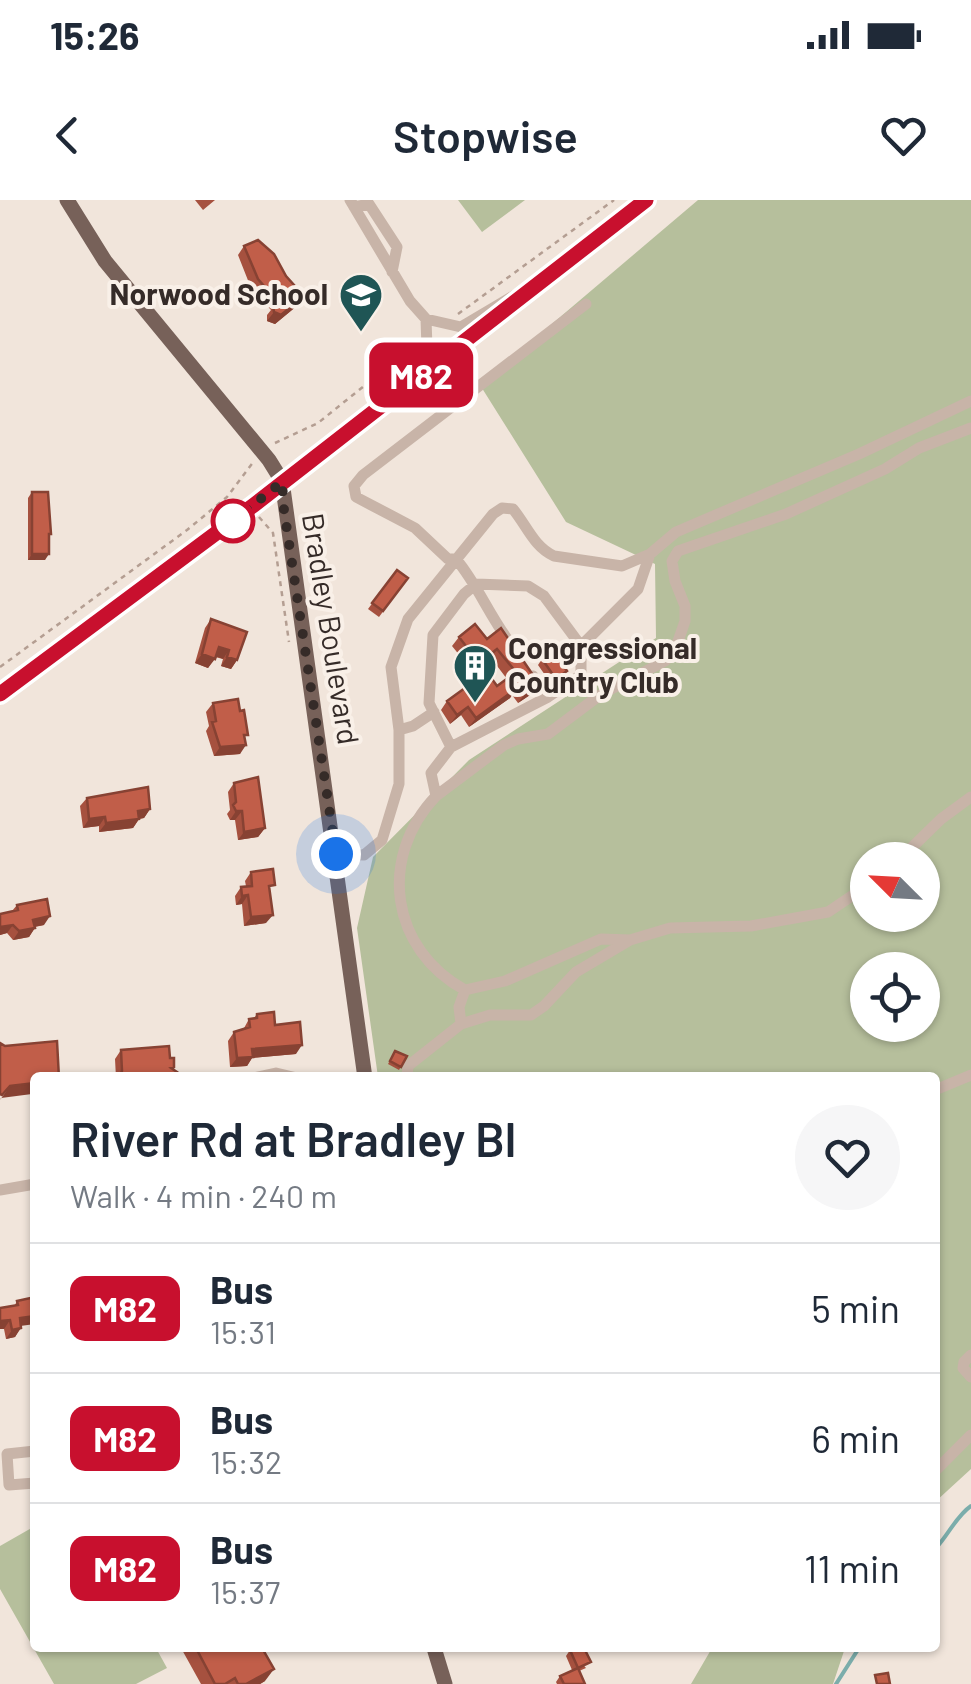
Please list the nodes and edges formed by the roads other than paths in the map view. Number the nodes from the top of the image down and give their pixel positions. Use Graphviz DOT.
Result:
graph roads {
  1 [pos="67,200"];
  2 [pos="646,200"];
  3 [pos="352,204"];
  4 [pos="540,280"];
  5 [pos="586,304"];
  6 [pos="426,319"];
  7 [pos="420,376"];
  8 [pos="971,401"];
  9 [pos="971,428"];
  10 [pos="282,482"];
  11 [pos="650,554"];
  12 [pos="456,559"];
  13 [pos="476,584"];
  14 [pos="581,646"];
  15 [pos="515,650"];
  16 [pos="526,666"];
  17 [pos="0,694"];
  18 [pos="548,697"];
  19 [pos="434,712"];
  20 [pos="399,730"];
  21 [pos="451,747"];
  22 [pos="436,796"];
  23 [pos="971,797"];
  24 [pos="918,842"];
  25 [pos="336,854"];
  26 [pos="850,897"];
  27 [pos="630,940"];
  28 [pos="465,990"];
  29 [pos="461,1024"];
  30 [pos="364,1072"];
  31 [pos="408,1072"];
  32 [pos="971,1075"];
  33 [pos="940,1088"];
  34 [pos="30,1185"];
  35 [pos="0,1190"];
  36 [pos="971,1356"];
  37 [pos="971,1377"];
  38 [pos="971,1435"];
  39 [pos="30,1451"];
  40 [pos="940,1465"];
  41 [pos="30,1484"];
  42 [pos="435,1652"];
  43 [pos="445,1684"];
  1 -- 10 [label="main road, Bradley Boulevard"];
  2 -- 4 [label="main road"];
  3 -- 6 [label="street"];
  4 -- 6 [label="street"];
  4 -- 7 [label="main road"];
  5 -- 12 [label="street"];
  6 -- 7 [label="street"];
  7 -- 10 [label="main road"];
  8 -- 11 [label="street"];
  9 -- 22 [label="street"];
  10 -- 17 [label="main road"];
  10 -- 25 [label="main road, Bradley Boulevard"];
  11 -- 12 [label="street"];
  11 -- 14 [label="street"];
  12 -- 13 [label="street"];
  12 -- 20 [label="street"];
  13 -- 14 [label="street"];
  13 -- 15 [label="street"];
  13 -- 19 [label="street"];
  14 -- 18 [label="street"];
  16 -- 18 [label="street"];
  18 -- 21 [label="street"];
  19 -- 20 [label="street"];
  19 -- 21 [label="street"];
  20 -- 25 [label="street"];
  21 -- 22 [label="street"];
  22 -- 28 [label="street"];
  23 -- 24 [label="street"];
  25 -- 30 [label="main road, Bradley Boulevard"];
  26 -- 27 [label="street"];
  27 -- 28 [label="street"];
  27 -- 29 [label="street"];
  28 -- 29 [label="street"];
  29 -- 31 [label="street"];
  32 -- 33 [label="street"];
  34 -- 35 [label="street"];
  36 -- 37 [label="street"];
  38 -- 40 [label="street"];
  39 -- 41 [label="street"];
  42 -- 43 [label="main road"];
}
